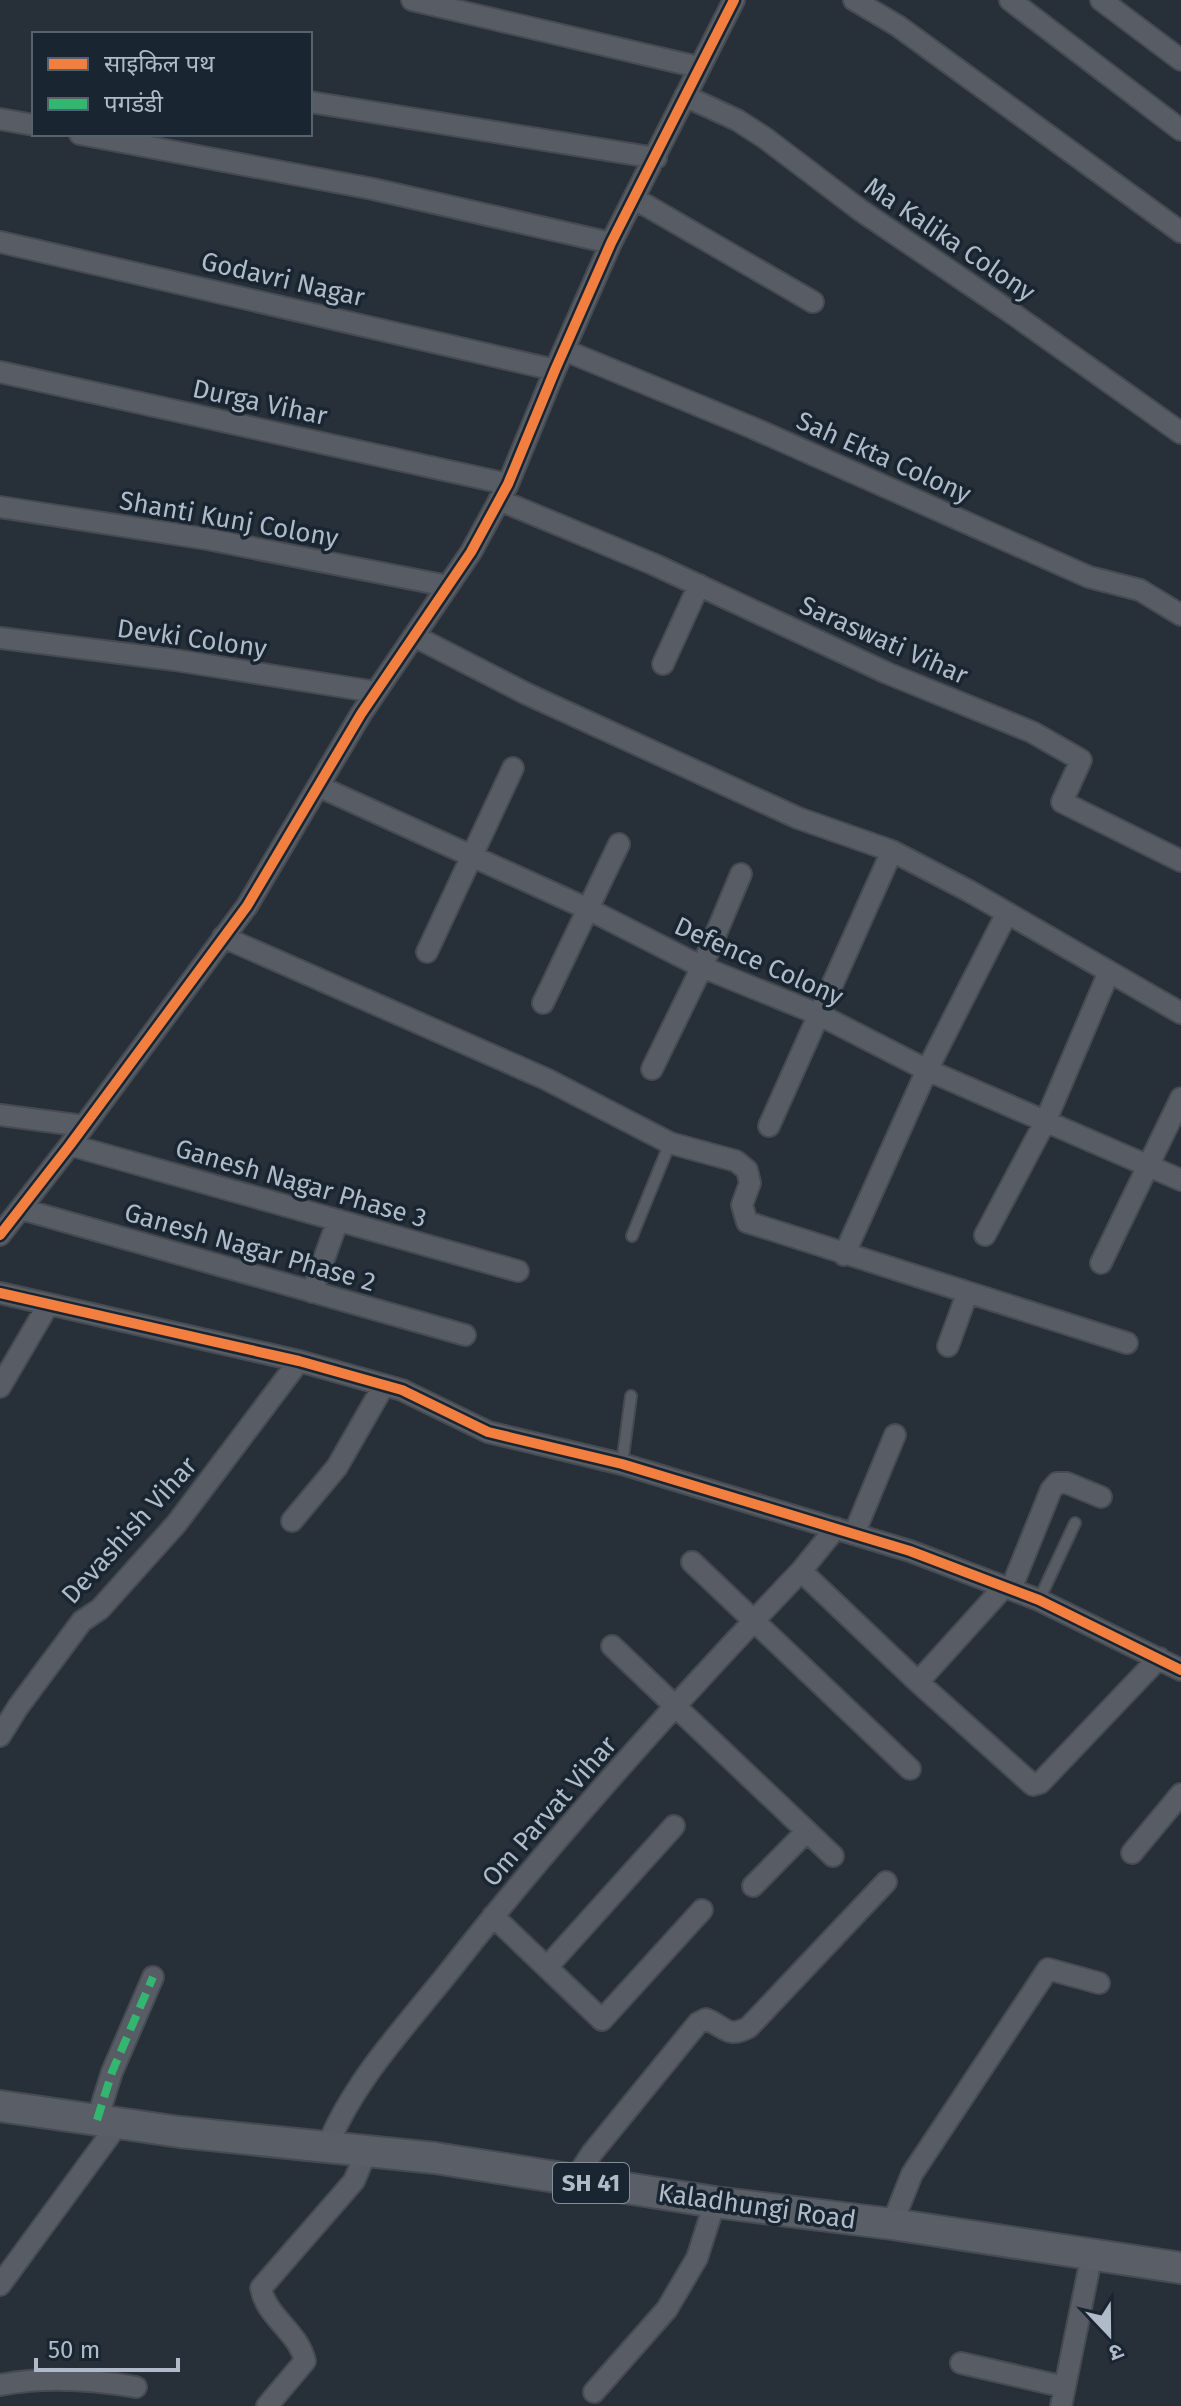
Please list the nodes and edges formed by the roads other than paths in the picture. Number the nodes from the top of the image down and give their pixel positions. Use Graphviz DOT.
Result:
graph roads {
  1 [pos="412,0"];
  2 [pos="734,0"];
  3 [pos="854,0"];
  4 [pos="1010,0"];
  5 [pos="1101,0"];
  6 [pos="1181,60"];
  7 [pos="698,67"];
  8 [pos="685,96"];
  9 [pos="312,102"];
  10 [pos="0,119"];
  11 [pos="32,125"];
  12 [pos="1181,130"];
  13 [pos="91,136"];
  14 [pos="656,158"];
  15 [pos="635,199"];
  16 [pos="1181,232"];
  17 [pos="0,242"];
  18 [pos="611,243"];
  19 [pos="813,302"];
  20 [pos="564,350"];
  21 [pos="555,370"];
  22 [pos="0,372"];
  23 [pos="1181,433"];
  24 [pos="504,492"];
  25 [pos="0,507"];
  26 [pos="699,585"];
  27 [pos="448,586"];
  28 [pos="1181,615"];
  29 [pos="414,636"];
  30 [pos="0,638"];
  31 [pos="663,664"];
  32 [pos="376,692"];
  33 [pos="513,768"];
  34 [pos="318,786"];
  35 [pos="619,844"];
  36 [pos="892,851"];
  37 [pos="472,858"];
  38 [pos="1181,861"];
  39 [pos="741,874"];
  40 [pos="588,909"];
  41 [pos="1007,913"];
  42 [pos="223,937"];
  43 [pos="427,952"];
  44 [pos="702,967"];
  45 [pos="1109,972"];
  46 [pos="543,1003"];
  47 [pos="1181,1013"];
  48 [pos="818,1014"];
  49 [pos="652,1069"];
  50 [pos="927,1070"];
  51 [pos="1181,1098"];
  52 [pos="0,1115"];
  53 [pos="1046,1120"];
  54 [pos="84,1126"];
  55 [pos="769,1126"];
  56 [pos="670,1143"];
  57 [pos="70,1145"];
  58 [pos="1149,1164"];
  59 [pos="1181,1180"];
  60 [pos="21,1209"];
  61 [pos="338,1220"];
  62 [pos="0,1235"];
  63 [pos="985,1235"];
  64 [pos="632,1236"];
  65 [pos="844,1255"];
  66 [pos="1101,1263"];
  67 [pos="518,1271"];
  68 [pos="312,1292"];
  69 [pos="0,1293"];
  70 [pos="967,1294"];
  71 [pos="48,1305"];
  72 [pos="465,1335"];
  73 [pos="1127,1343"];
  74 [pos="948,1346"];
  75 [pos="299,1361"];
  76 [pos="384,1385"];
  77 [pos="0,1387"];
  78 [pos="631,1396"];
  79 [pos="895,1435"];
  80 [pos="622,1464"];
  81 [pos="1101,1497"];
  82 [pos="292,1521"];
  83 [pos="1075,1523"];
  84 [pos="845,1531"];
  85 [pos="692,1562"];
  86 [pos="801,1571"];
  87 [pos="1008,1588"];
  88 [pos="1039,1600"];
  89 [pos="753,1620"];
  90 [pos="612,1646"];
  91 [pos="1159,1658"];
  92 [pos="1181,1670"];
  93 [pos="918,1682"];
  94 [pos="674,1708"];
  95 [pos="0,1736"];
  96 [pos="910,1769"];
  97 [pos="1181,1794"];
  98 [pos="674,1826"];
  99 [pos="807,1831"];
  100 [pos="1132,1853"];
  101 [pos="833,1856"];
  102 [pos="886,1882"];
  103 [pos="753,1886"];
  104 [pos="702,1910"];
  105 [pos="493,1916"];
  106 [pos="548,1966"];
  107 [pos="153,1977"];
  108 [pos="1099,1983"];
  109 [pos="0,2106"];
  110 [pos="108,2122"];
  111 [pos="327,2147"];
  112 [pos="367,2150"];
  113 [pos="574,2181"];
  114 [pos="715,2202"];
  115 [pos="892,2224"];
  116 [pos="1092,2254"];
  117 [pos="1181,2268"];
  118 [pos="0,2285"];
  119 [pos="961,2363"];
  120 [pos="0,2385"];
  121 [pos="136,2387"];
  122 [pos="594,2392"];
  123 [pos="1063,2396"];
  124 [pos="267,2406"];
  1 -- 7 [label="street"];
  2 -- 7 [label="street"];
  3 -- 16 [label="street"];
  4 -- 12 [label="street"];
  5 -- 6 [label="street"];
  7 -- 8 [label="street"];
  8 -- 14 [label="street"];
  8 -- 23 [label="street, Ma Kalika Colony"];
  9 -- 14 [label="street"];
  10 -- 11 [label="street"];
  13 -- 18 [label="street"];
  14 -- 15 [label="street"];
  15 -- 18 [label="street"];
  15 -- 19 [label="street"];
  17 -- 21 [label="street, Godavri Nagar"];
  18 -- 20 [label="street"];
  20 -- 21 [label="street"];
  20 -- 28 [label="street, Sah Ekta Colony"];
  21 -- 24 [label="street"];
  22 -- 24 [label="street, Durga Vihar"];
  24 -- 26 [label="street, Saraswati Vihar"];
  24 -- 27 [label="street"];
  25 -- 27 [label="street, Shanti Kunj Colony"];
  26 -- 31 [label="street"];
  26 -- 38 [label="street, Saraswati Vihar"];
  27 -- 29 [label="street"];
  29 -- 32 [label="street"];
  29 -- 36 [label="street"];
  30 -- 32 [label="street, Devki Colony"];
  32 -- 34 [label="street"];
  33 -- 37 [label="street"];
  34 -- 37 [label="street, Defence Colony"];
  34 -- 42 [label="street"];
  35 -- 40 [label="street"];
  36 -- 41 [label="street"];
  36 -- 48 [label="street"];
  37 -- 40 [label="street, Defence Colony"];
  37 -- 43 [label="street"];
  39 -- 44 [label="street"];
  40 -- 44 [label="street, Defence Colony"];
  40 -- 46 [label="street"];
  41 -- 45 [label="street"];
  41 -- 50 [label="street"];
  42 -- 54 [label="street"];
  42 -- 56 [label="street"];
  44 -- 48 [label="street, Defence Colony"];
  44 -- 49 [label="street"];
  45 -- 47 [label="street"];
  45 -- 53 [label="street"];
  48 -- 50 [label="street, Defence Colony"];
  48 -- 55 [label="street"];
  50 -- 53 [label="street, Defence Colony"];
  50 -- 65 [label="street"];
  51 -- 58 [label="street"];
  52 -- 54 [label="street"];
  53 -- 58 [label="street, Defence Colony"];
  53 -- 63 [label="street"];
  54 -- 57 [label="street"];
  56 -- 64 [label="lane"];
  56 -- 65 [label="street"];
  57 -- 60 [label="street"];
  57 -- 61 [label="street, Ganesh Nagar Phase 3"];
  58 -- 59 [label="street, Defence Colony"];
  58 -- 66 [label="street"];
  60 -- 62 [label="street"];
  60 -- 68 [label="street, Ganesh Nagar Phase 2"];
  61 -- 67 [label="street, Ganesh Nagar Phase 3"];
  61 -- 68 [label="street"];
  65 -- 70 [label="street"];
  68 -- 72 [label="street, Ganesh Nagar Phase 2"];
  69 -- 71 [label="street"];
  70 -- 73 [label="street"];
  70 -- 74 [label="street"];
  71 -- 75 [label="street"];
  71 -- 77 [label="street"];
  75 -- 76 [label="street"];
  75 -- 95 [label="street, Devashish Vihar"];
  76 -- 80 [label="street"];
  76 -- 82 [label="street"];
  78 -- 80 [label="lane"];
  79 -- 84 [label="street, Om Parvat Vihar"];
  80 -- 84 [label="street"];
  81 -- 87 [label="street"];
  83 -- 88 [label="lane"];
  84 -- 86 [label="street, Om Parvat Vihar"];
  84 -- 87 [label="street"];
  85 -- 89 [label="street"];
  86 -- 89 [label="street, Om Parvat Vihar"];
  86 -- 93 [label="street"];
  87 -- 88 [label="street"];
  87 -- 93 [label="street"];
  88 -- 91 [label="street"];
  89 -- 94 [label="street, Om Parvat Vihar"];
  89 -- 96 [label="street"];
  90 -- 94 [label="street"];
  91 -- 92 [label="street"];
  91 -- 93 [label="street"];
  94 -- 99 [label="street"];
  94 -- 105 [label="street, Om Parvat Vihar"];
  97 -- 100 [label="street"];
  98 -- 106 [label="street"];
  99 -- 101 [label="street"];
  99 -- 103 [label="street"];
  102 -- 113 [label="street"];
  104 -- 106 [label="street"];
  105 -- 106 [label="street"];
  105 -- 111 [label="street, Om Parvat Vihar"];
  107 -- 110 [label="street"];
  108 -- 115 [label="street"];
  109 -- 110 [label="main road, Kaladhungi Road / SH 41"];
  110 -- 111 [label="main road, Kaladhungi Road / SH 41"];
  110 -- 118 [label="street"];
  111 -- 112 [label="main road, Kaladhungi Road / SH 41"];
  112 -- 113 [label="main road, Kaladhungi Road / SH 41"];
  112 -- 124 [label="street"];
  113 -- 114 [label="main road, Kaladhungi Road / SH 41"];
  114 -- 115 [label="main road, Kaladhungi Road / SH 41"];
  114 -- 122 [label="street"];
  115 -- 116 [label="main road, Kaladhungi Road / SH 41"];
  116 -- 117 [label="main road, Kaladhungi Road / SH 41"];
  116 -- 123 [label="street"];
  119 -- 123 [label="street"];
  120 -- 121 [label="street"];
}
